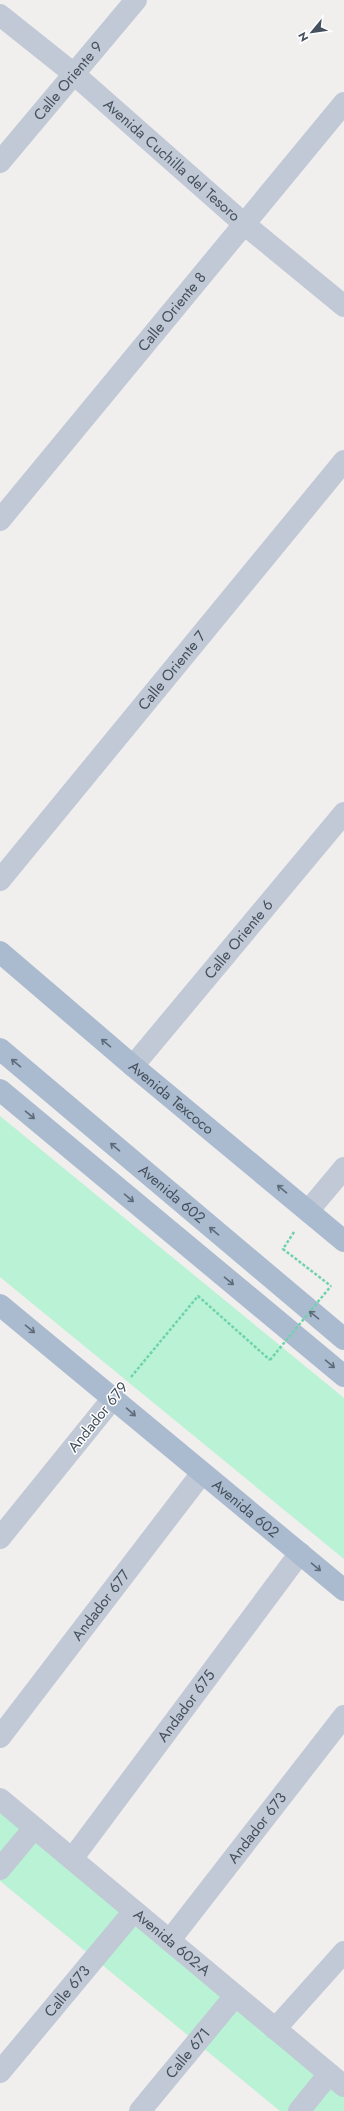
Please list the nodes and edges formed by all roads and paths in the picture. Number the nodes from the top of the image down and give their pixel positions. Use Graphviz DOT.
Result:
graph roads {
  1 [pos="136,0"];
  2 [pos="0,15"];
  3 [pos="74,74"];
  4 [pos="344,103"];
  5 [pos="0,162"];
  6 [pos="244,223"];
  7 [pos="344,306"];
  8 [pos="344,461"];
  9 [pos="0,520"];
  10 [pos="344,813"];
  11 [pos="0,880"];
  12 [pos="0,952"];
  13 [pos="0,1049"];
  14 [pos="133,1066"];
  15 [pos="0,1090"];
  16 [pos="344,1168"];
  17 [pos="308,1211"];
  18 [pos="344,1241"];
  19 [pos="283,1249"];
  20 [pos="0,1305"];
  21 [pos="344,1340"];
  22 [pos="344,1376"];
  23 [pos="114,1397"];
  24 [pos="202,1473"];
  25 [pos="0,1538"];
  26 [pos="300,1553"];
  27 [pos="344,1590"];
  28 [pos="344,1716"];
  29 [pos="0,1737"];
  30 [pos="0,1799"];
  31 [pos="34,1828"];
  32 [pos="72,1859"];
  33 [pos="0,1869"];
  34 [pos="134,1911"];
  35 [pos="170,1940"];
  36 [pos="344,1952"];
  37 [pos="236,1996"];
  38 [pos="276,2029"];
  39 [pos="0,2072"];
  40 [pos="336,2080"];
  41 [pos="140,2111"];
  42 [pos="299,2111"];
  1 -- 3 [label="street, Calle Oriente 9"];
  2 -- 3 [label="street, Avenida Cuchilla del Tesoro"];
  3 -- 5 [label="street, Calle Oriente 9"];
  3 -- 6 [label="street, Avenida Cuchilla del Tesoro"];
  4 -- 6 [label="street, Calle Oriente 8"];
  6 -- 7 [label="street, Avenida Cuchilla del Tesoro"];
  6 -- 9 [label="street, Calle Oriente 8"];
  8 -- 11 [label="street, Calle Oriente 7"];
  10 -- 14 [label="street, Calle Oriente 6"];
  14 -- 12 [label="main road, Avenida Texcoco, one-way"];
  21 -- 13 [label="main road, Avenida 602, one-way"];
  17 -- 14 [label="main road, Avenida Texcoco, one-way"];
  15 -- 22 [label="main road, Avenida 602, one-way"];
  16 -- 17 [label="street"];
  17 -- 18 [label="main road, Avenida Texcoco"];
  19 -- 23 [label="path, Andador 679, bridge"];
  20 -- 23 [label="main road, Avenida 602, one-way"];
  23 -- 24 [label="main road, Avenida 602, one-way"];
  23 -- 25 [label="street, Andador 679"];
  24 -- 26 [label="main road, Avenida 602"];
  24 -- 29 [label="street, Andador 677"];
  26 -- 27 [label="main road, Avenida 602, one-way"];
  26 -- 32 [label="street, Andador 675"];
  28 -- 35 [label="street, Andador 673"];
  30 -- 31 [label="street, Avenida 602-A"];
  31 -- 32 [label="street, Avenida 602-A"];
  31 -- 33 [label="street"];
  32 -- 34 [label="street, Avenida 602-A"];
  34 -- 35 [label="street, Avenida 602-A"];
  34 -- 39 [label="street, Calle 673"];
  35 -- 37 [label="street, Avenida 602-A"];
  36 -- 38 [label="street"];
  37 -- 38 [label="street, Avenida 602-A"];
  37 -- 41 [label="street, Calle 671"];
  38 -- 40 [label="street, Avenida 602-A"];
  40 -- 42 [label="street"];
}
